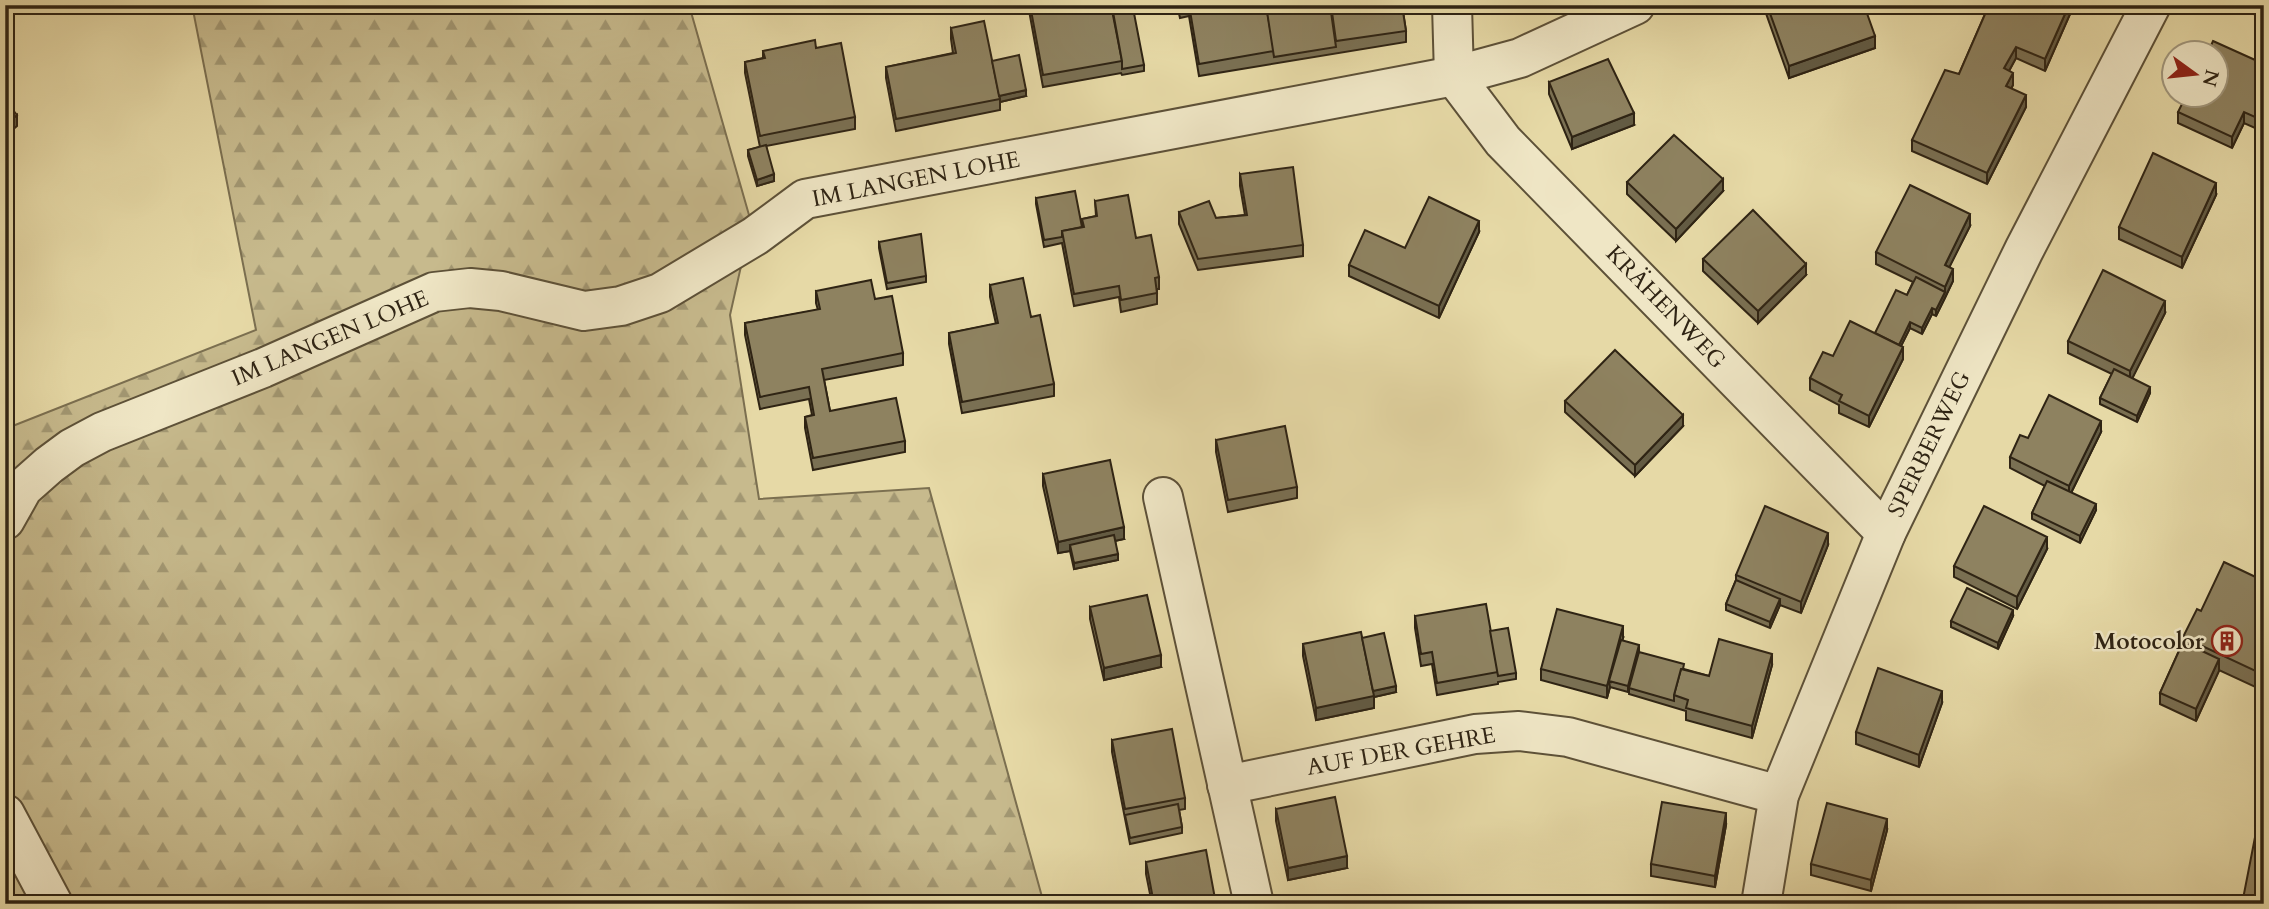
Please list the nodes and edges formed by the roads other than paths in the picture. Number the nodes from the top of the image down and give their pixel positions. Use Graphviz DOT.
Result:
graph roads {
  1 [pos="1452,5"];
  2 [pos="1635,5"];
  3 [pos="2151,5"];
  4 [pos="1454,76"];
  5 [pos="1163,497"];
  6 [pos="5,520"];
  7 [pos="1886,533"];
  8 [pos="1227,785"];
  9 [pos="1779,795"];
  10 [pos="5,814"];
  11 [pos="53,904"];
  12 [pos="1254,904"];
  13 [pos="1761,904"];
  1 -- 4 [label="street"];
  2 -- 4 [label="street, IM LANGEN LOHE"];
  3 -- 7 [label="street, SPERBERWEG"];
  4 -- 6 [label="street, IM LANGEN LOHE"];
  4 -- 7 [label="street, KRÄHENWEG"];
  5 -- 8 [label="street"];
  7 -- 9 [label="street, SPERBERWEG"];
  8 -- 9 [label="street, AUF DER GEHRE"];
  8 -- 12 [label="street"];
  9 -- 13 [label="street, SPERBERWEG"];
  10 -- 11 [label="street"];
}
